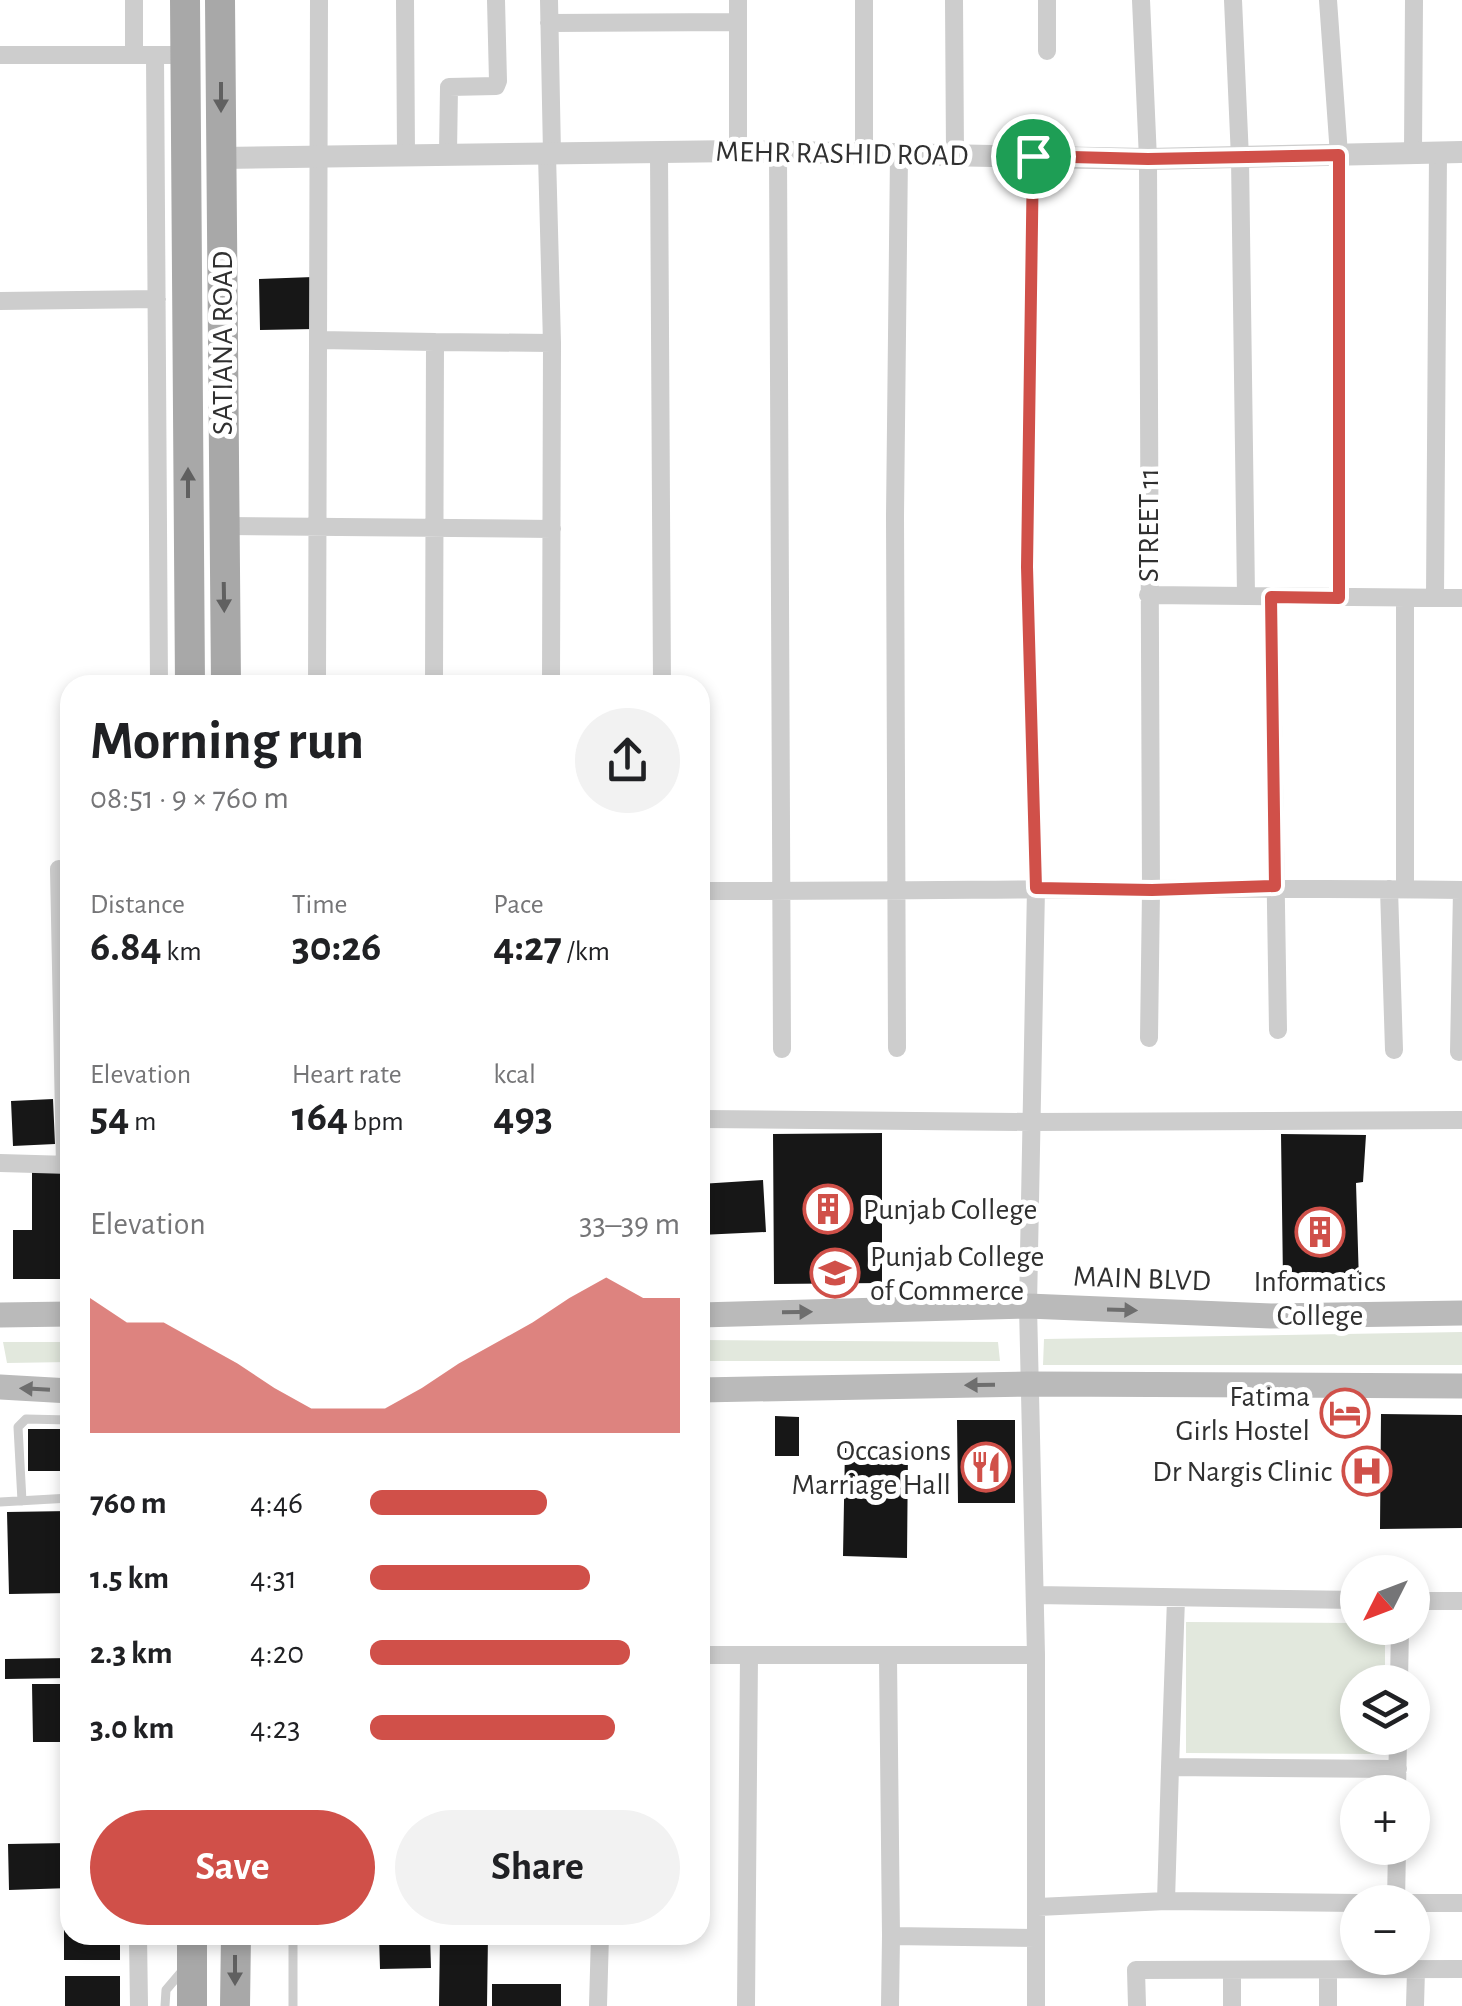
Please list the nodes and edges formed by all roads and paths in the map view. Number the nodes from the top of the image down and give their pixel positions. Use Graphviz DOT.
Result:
graph roads {
  1 [pos="134,0"];
  2 [pos="185,0"];
  3 [pos="220,0"];
  4 [pos="319,0"];
  5 [pos="405,0"];
  6 [pos="496,0"];
  7 [pos="549,0"];
  8 [pos="738,0"];
  9 [pos="864,0"];
  10 [pos="954,0"];
  11 [pos="1048,0"];
  12 [pos="1141,0"];
  13 [pos="1232,0"];
  14 [pos="1328,0"];
  15 [pos="1414,0"];
  16 [pos="738,22"];
  17 [pos="550,23"];
  18 [pos="1047,52"];
  19 [pos="170,54"];
  20 [pos="0,55"];
  21 [pos="134,55"];
  22 [pos="738,151"];
  23 [pos="1413,151"];
  24 [pos="778,152"];
  25 [pos="1438,152"];
  26 [pos="1462,152"];
  27 [pos="448,153"];
  28 [pos="660,153"];
  29 [pos="320,154"];
  30 [pos="406,154"];
  31 [pos="549,154"];
  32 [pos="864,154"];
  33 [pos="899,154"];
  34 [pos="955,154"];
  35 [pos="1339,155"];
  36 [pos="1033,156"];
  37 [pos="222,158"];
  38 [pos="1240,158"];
  39 [pos="1148,159"];
  40 [pos="157,299"];
  41 [pos="0,302"];
  42 [pos="320,340"];
  43 [pos="436,342"];
  44 [pos="552,343"];
  45 [pos="223,526"];
  46 [pos="317,526"];
  47 [pos="436,529"];
  48 [pos="552,529"];
  49 [pos="1148,595"];
  50 [pos="1246,595"];
  51 [pos="1271,597"];
  52 [pos="1339,598"];
  53 [pos="1405,598"];
  54 [pos="1435,598"];
  55 [pos="1462,598"];
  56 [pos="158,675"];
  57 [pos="190,675"];
  58 [pos="226,675"];
  59 [pos="317,675"];
  60 [pos="434,675"];
  61 [pos="551,675"];
  62 [pos="662,675"];
  63 [pos="59,869"];
  64 [pos="1275,886"];
  65 [pos="1036,888"];
  66 [pos="1397,889"];
  67 [pos="1152,890"];
  68 [pos="1462,890"];
  69 [pos="710,891"];
  70 [pos="781,891"];
  71 [pos="896,891"];
  72 [pos="60,906"];
  73 [pos="1278,1030"];
  74 [pos="1149,1038"];
  75 [pos="782,1048"];
  76 [pos="897,1048"];
  77 [pos="1394,1050"];
  78 [pos="1458,1052"];
  79 [pos="710,1119"];
  80 [pos="1462,1120"];
  81 [pos="1031,1122"];
  82 [pos="0,1164"];
  83 [pos="60,1165"];
  84 [pos="1028,1306"];
  85 [pos="1462,1312"];
  86 [pos="60,1314"];
  87 [pos="0,1315"];
  88 [pos="710,1315"];
  89 [pos="1031,1384"];
  90 [pos="1462,1386"];
  91 [pos="0,1387"];
  92 [pos="60,1390"];
  93 [pos="710,1390"];
  94 [pos="60,1420"];
  95 [pos="60,1499"];
  96 [pos="22,1501"];
  97 [pos="0,1502"];
  98 [pos="1035,1595"];
  99 [pos="1176,1599"];
  100 [pos="1340,1600"];
  101 [pos="1430,1600"];
  102 [pos="1462,1601"];
  103 [pos="1036,1654"];
  104 [pos="710,1655"];
  105 [pos="748,1655"];
  106 [pos="888,1657"];
  107 [pos="1398,1755"];
  108 [pos="1170,1767"];
  109 [pos="1398,1769"];
  110 [pos="1398,1775"];
  111 [pos="1166,1901"];
  112 [pos="1340,1903"];
  113 [pos="1430,1903"];
  114 [pos="1462,1903"];
  115 [pos="1038,1908"];
  116 [pos="891,1936"];
  117 [pos="1036,1938"];
  118 [pos="138,1945"];
  119 [pos="236,1945"];
  120 [pos="293,1945"];
  121 [pos="600,1945"];
  122 [pos="192,1948"];
  123 [pos="1232,1970"];
  124 [pos="1328,1970"];
  125 [pos="1340,1970"];
  126 [pos="1430,1970"];
  127 [pos="1462,1970"];
  128 [pos="1416,1975"];
  129 [pos="138,2006"];
  130 [pos="166,2006"];
  131 [pos="192,2006"];
  132 [pos="235,2006"];
  133 [pos="293,2006"];
  134 [pos="598,2006"];
  135 [pos="746,2006"];
  136 [pos="890,2006"];
  137 [pos="1036,2006"];
  138 [pos="1137,2006"];
  139 [pos="1232,2006"];
  140 [pos="1328,2006"];
  141 [pos="1416,2006"];
  1 -- 21 [label="street"];
  2 -- 19 [label="main road, SATIANA ROAD"];
  3 -- 37 [label="main road, SATIANA ROAD, one-way"];
  4 -- 29 [label="street"];
  5 -- 30 [label="street"];
  6 -- 27 [label="street"];
  7 -- 17 [label="street"];
  8 -- 16 [label="street"];
  9 -- 32 [label="street"];
  10 -- 34 [label="street"];
  11 -- 18 [label="street"];
  12 -- 39 [label="street, STREET 11"];
  13 -- 38 [label="street"];
  14 -- 35 [label="street"];
  15 -- 23 [label="street"];
  16 -- 17 [label="street"];
  16 -- 22 [label="street"];
  17 -- 31 [label="street"];
  19 -- 21 [label="street"];
  19 -- 40 [label="street"];
  57 -- 19 [label="main road, SATIANA ROAD, one-way"];
  20 -- 21 [label="street"];
  22 -- 24 [label="street, MEHR RASHID ROAD"];
  22 -- 28 [label="street, MEHR RASHID ROAD"];
  23 -- 25 [label="street, MEHR RASHID ROAD"];
  23 -- 35 [label="street, MEHR RASHID ROAD"];
  24 -- 32 [label="street, MEHR RASHID ROAD"];
  24 -- 70 [label="street"];
  25 -- 26 [label="street, MEHR RASHID ROAD"];
  25 -- 54 [label="street"];
  27 -- 30 [label="street, MEHR RASHID ROAD"];
  27 -- 31 [label="street, MEHR RASHID ROAD"];
  28 -- 31 [label="street, MEHR RASHID ROAD"];
  28 -- 62 [label="street"];
  29 -- 30 [label="street, MEHR RASHID ROAD"];
  29 -- 37 [label="street, MEHR RASHID ROAD"];
  29 -- 42 [label="street"];
  31 -- 44 [label="street"];
  32 -- 33 [label="street, MEHR RASHID ROAD"];
  33 -- 34 [label="street, MEHR RASHID ROAD"];
  33 -- 71 [label="street"];
  34 -- 36 [label="street, MEHR RASHID ROAD"];
  35 -- 38 [label="street, MEHR RASHID ROAD"];
  35 -- 52 [label="street"];
  36 -- 39 [label="street, MEHR RASHID ROAD"];
  36 -- 65 [label="street"];
  37 -- 45 [label="main road, SATIANA ROAD"];
  38 -- 39 [label="street, MEHR RASHID ROAD"];
  38 -- 50 [label="street"];
  39 -- 49 [label="street, STREET 11"];
  40 -- 41 [label="street"];
  40 -- 56 [label="street"];
  42 -- 43 [label="street"];
  42 -- 46 [label="street"];
  43 -- 44 [label="street"];
  43 -- 47 [label="street"];
  44 -- 48 [label="street"];
  45 -- 46 [label="street"];
  45 -- 58 [label="main road, SATIANA ROAD, one-way"];
  46 -- 47 [label="street"];
  46 -- 59 [label="street"];
  47 -- 48 [label="street"];
  47 -- 60 [label="street"];
  48 -- 61 [label="street"];
  49 -- 50 [label="street"];
  49 -- 67 [label="street, STREET 11"];
  50 -- 51 [label="street"];
  51 -- 52 [label="street"];
  51 -- 64 [label="street"];
  52 -- 53 [label="street"];
  53 -- 54 [label="street"];
  53 -- 66 [label="street"];
  54 -- 55 [label="street"];
  63 -- 72 [label="street"];
  64 -- 66 [label="street"];
  64 -- 67 [label="street"];
  64 -- 73 [label="street"];
  65 -- 67 [label="street"];
  65 -- 71 [label="street"];
  65 -- 81 [label="street"];
  66 -- 68 [label="street"];
  66 -- 77 [label="street"];
  67 -- 74 [label="street, STREET 11"];
  68 -- 78 [label="street"];
  69 -- 70 [label="street"];
  70 -- 71 [label="street"];
  70 -- 75 [label="street"];
  71 -- 76 [label="street"];
  79 -- 81 [label="street"];
  80 -- 81 [label="street"];
  81 -- 84 [label="street"];
  82 -- 83 [label="street"];
  84 -- 85 [label="main road, MAIN BLVD, one-way"];
  88 -- 84 [label="main road, MAIN BLVD, one-way"];
  84 -- 89 [label="street"];
  86 -- 87 [label="main road"];
  89 -- 90 [label="main road"];
  89 -- 93 [label="main road, one-way"];
  89 -- 98 [label="street"];
  92 -- 91 [label="main road, one-way"];
  94 -- 96 [label="lane"];
  95 -- 96 [label="lane"];
  96 -- 97 [label="lane"];
  98 -- 99 [label="street"];
  98 -- 103 [label="street"];
  99 -- 100 [label="street"];
  99 -- 108 [label="street"];
  101 -- 102 [label="street"];
  103 -- 106 [label="street"];
  103 -- 115 [label="street"];
  104 -- 105 [label="street"];
  105 -- 106 [label="street"];
  105 -- 135 [label="street"];
  106 -- 116 [label="street"];
  107 -- 109 [label="street"];
  108 -- 109 [label="street"];
  108 -- 111 [label="street"];
  109 -- 110 [label="street"];
  111 -- 112 [label="street"];
  111 -- 115 [label="street"];
  113 -- 114 [label="street"];
  115 -- 117 [label="street"];
  116 -- 117 [label="street"];
  116 -- 136 [label="street"];
  117 -- 137 [label="street"];
  118 -- 129 [label="street"];
  119 -- 132 [label="main road, one-way"];
  120 -- 133 [label="lane"];
  121 -- 134 [label="street"];
  122 -- 130 [label="lane"];
  122 -- 131 [label="main road"];
  123 -- 124 [label="street"];
  123 -- 138 [label="street"];
  123 -- 139 [label="street"];
  124 -- 125 [label="street"];
  124 -- 140 [label="street"];
  126 -- 127 [label="street"];
  128 -- 141 [label="street"];
}
